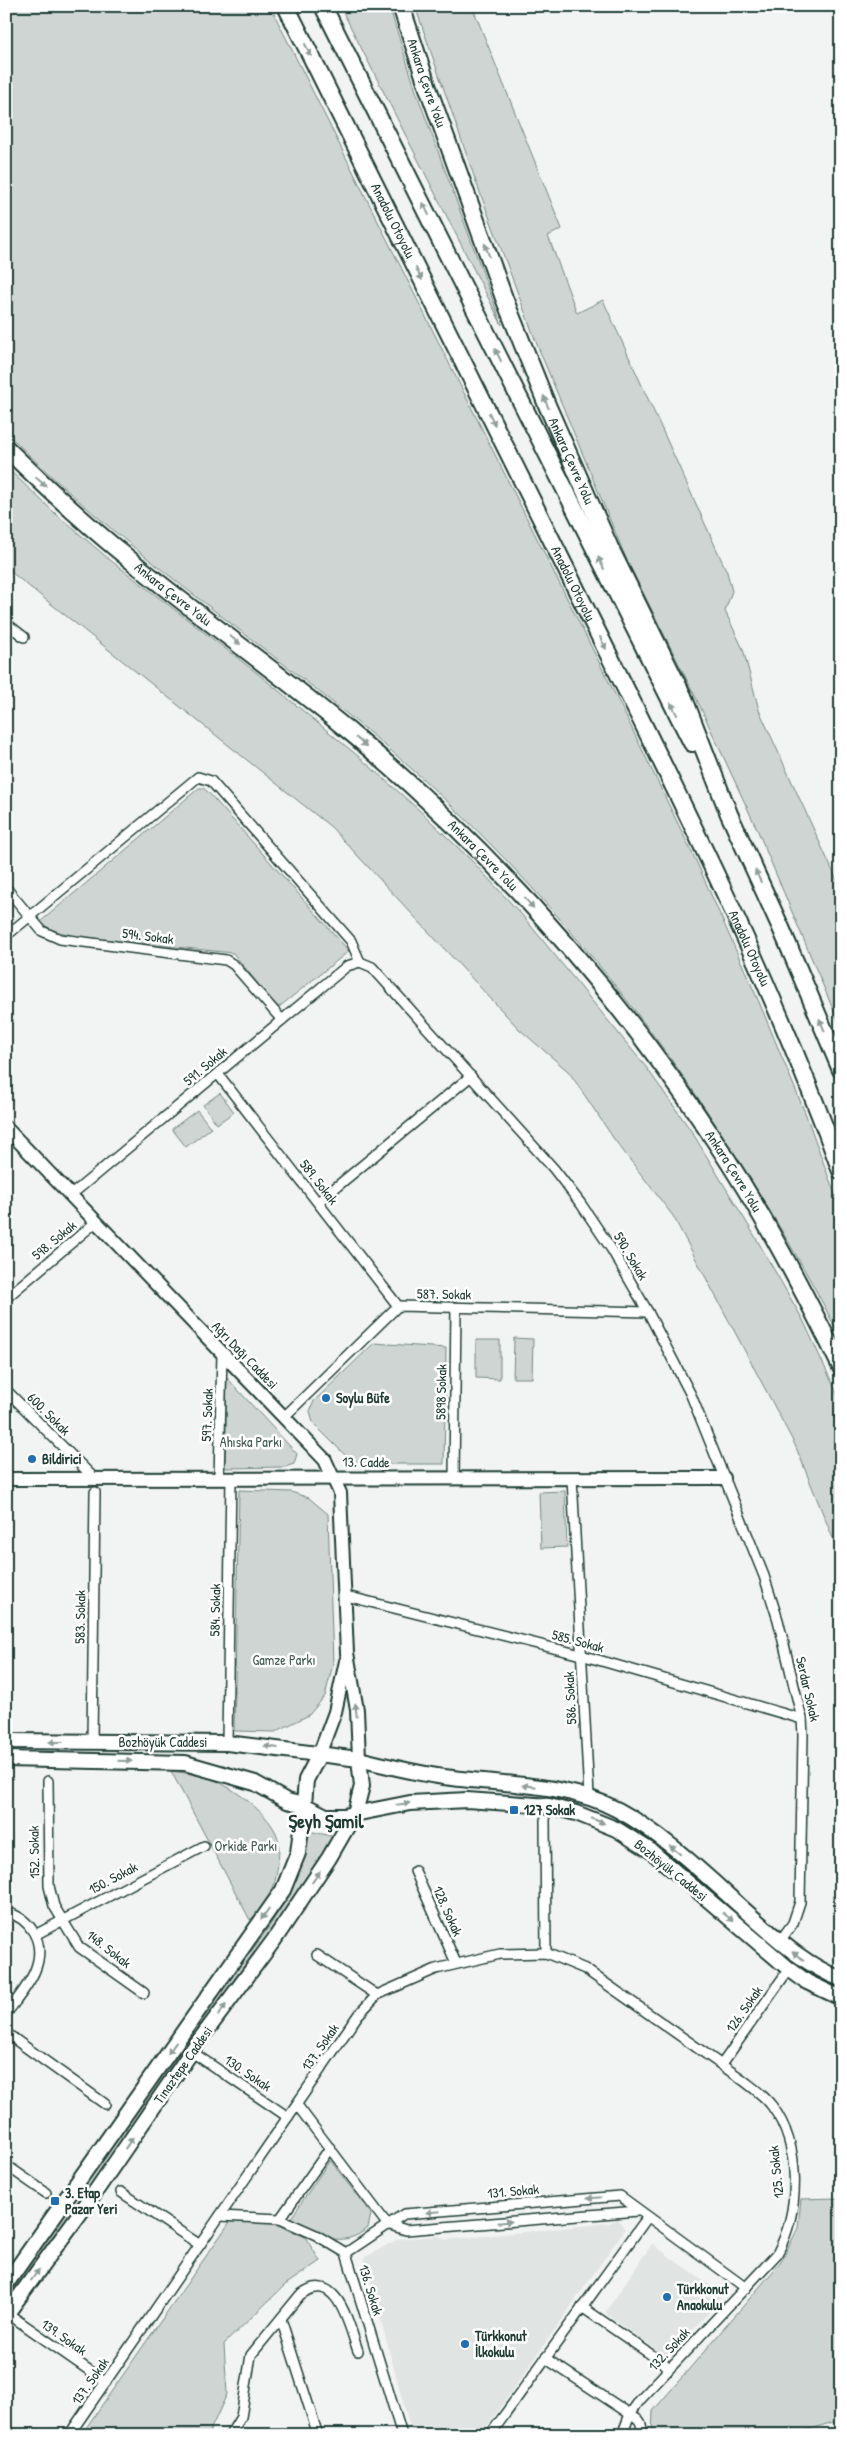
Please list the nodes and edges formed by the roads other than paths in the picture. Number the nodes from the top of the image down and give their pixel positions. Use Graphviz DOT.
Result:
graph roads {
  1 [pos="286,6"];
  2 [pos="323,6"];
  3 [pos="401,6"];
  4 [pos="6,448"];
  5 [pos="6,623"];
  6 [pos="24,637"];
  7 [pos="729,814"];
  8 [pos="6,888"];
  9 [pos="30,918"];
  10 [pos="6,936"];
  11 [pos="360,962"];
  12 [pos="282,1020"];
  13 [pos="841,1070"];
  14 [pos="218,1074"];
  15 [pos="470,1076"];
  16 [pos="6,1128"];
  17 [pos="841,1171"];
  18 [pos="70,1195"];
  19 [pos="318,1202"];
  20 [pos="96,1222"];
  21 [pos="6,1298"];
  22 [pos="398,1306"];
  23 [pos="456,1308"];
  24 [pos="648,1312"];
  25 [pos="222,1353"];
  26 [pos="841,1367"];
  27 [pos="6,1390"];
  28 [pos="284,1417"];
  29 [pos="334,1476"];
  30 [pos="454,1477"];
  31 [pos="94,1478"];
  32 [pos="225,1478"];
  33 [pos="572,1478"];
  34 [pos="724,1478"];
  35 [pos="6,1479"];
  36 [pos="96,1492"];
  37 [pos="346,1596"];
  38 [pos="347,1653"];
  39 [pos="581,1655"];
  40 [pos="802,1719"];
  41 [pos="6,1741"];
  42 [pos="92,1742"];
  43 [pos="227,1743"];
  44 [pos="319,1754"];
  45 [pos="359,1758"];
  46 [pos="6,1759"];
  47 [pos="48,1781"];
  48 [pos="589,1796"];
  49 [pos="304,1805"];
  50 [pos="356,1813"];
  51 [pos="545,1820"];
  52 [pos="204,1846"];
  53 [pos="415,1871"];
  54 [pos="6,1912"];
  55 [pos="62,1920"];
  56 [pos="35,1935"];
  57 [pos="780,1941"];
  58 [pos="546,1953"];
  59 [pos="317,1955"];
  60 [pos="456,1963"];
  61 [pos="789,1969"];
  62 [pos="841,1979"];
  63 [pos="144,1993"];
  64 [pos="377,1995"];
  65 [pos="841,1998"];
  66 [pos="6,2014"];
  67 [pos="6,2033"];
  68 [pos="192,2052"];
  69 [pos="722,2064"];
  70 [pos="105,2104"];
  71 [pos="297,2105"];
  72 [pos="288,2117"];
  73 [pos="330,2148"];
  74 [pos="6,2165"];
  75 [pos="121,2192"];
  76 [pos="46,2193"];
  77 [pos="638,2211"];
  78 [pos="220,2216"];
  79 [pos="647,2218"];
  80 [pos="280,2219"];
  81 [pos="387,2224"];
  82 [pos="200,2245"];
  83 [pos="346,2253"];
  84 [pos="6,2284"];
  85 [pos="746,2288"];
  86 [pos="582,2307"];
  87 [pos="7,2314"];
  88 [pos="280,2319"];
  89 [pos="358,2352"];
  90 [pos="545,2358"];
  91 [pos="670,2367"];
  92 [pos="106,2382"];
  93 [pos="630,2414"];
  94 [pos="69,2435"];
  95 [pos="230,2435"];
  96 [pos="318,2435"];
  97 [pos="402,2435"];
  98 [pos="490,2435"];
  99 [pos="622,2435"];
  100 [pos="642,2435"];
  1 -- 17 [label="highway, Anadolu Otoyolu, one-way"];
  7 -- 2 [label="highway, one-way"];
  7 -- 3 [label="highway, Ankara Çevre Yolu, one-way"];
  4 -- 26 [label="highway, Ankara Çevre Yolu, one-way"];
  5 -- 6 [label="street"];
  13 -- 7 [label="highway, Ankara Çevre Yolu, one-way"];
  8 -- 9 [label="street, 594. Sokak"];
  9 -- 10 [label="street"];
  9 -- 11 [label="street"];
  9 -- 12 [label="street, 594. Sokak"];
  11 -- 12 [label="street, 591. Sokak"];
  11 -- 15 [label="street, 590. Sokak"];
  12 -- 14 [label="street, 591. Sokak"];
  14 -- 18 [label="street, 591. Sokak"];
  14 -- 19 [label="street, 589. Sokak"];
  15 -- 19 [label="street"];
  15 -- 24 [label="street, 590. Sokak"];
  16 -- 18 [label="main road, Ağrı Dağı Caddesi"];
  18 -- 20 [label="main road, Ağrı Dağı Caddesi"];
  19 -- 22 [label="street, 589. Sokak"];
  20 -- 21 [label="street, 598. Sokak"];
  20 -- 25 [label="main road, Ağrı Dağı Caddesi"];
  22 -- 23 [label="street, 587. Sokak"];
  22 -- 28 [label="street, 587. Sokak"];
  23 -- 24 [label="street, 587. Sokak"];
  23 -- 30 [label="street, 5898 Sokak"];
  24 -- 34 [label="street, 590. Sokak"];
  25 -- 28 [label="main road, Ağrı Dağı Caddesi"];
  25 -- 32 [label="street, 597. Sokak"];
  27 -- 31 [label="street, 600. Sokak"];
  28 -- 29 [label="main road, Ağrı Dağı Caddesi"];
  29 -- 30 [label="main road, 13. Cadde"];
  29 -- 32 [label="main road, 13. Cadde"];
  29 -- 37 [label="main road, Ağrı Dağı Caddesi"];
  30 -- 33 [label="main road, 13. Cadde"];
  31 -- 32 [label="main road, 13. Cadde"];
  31 -- 35 [label="main road, 13. Cadde"];
  32 -- 43 [label="street, 584. Sokak"];
  33 -- 34 [label="main road, 13. Cadde"];
  33 -- 39 [label="street, 586. Sokak"];
  34 -- 40 [label="street, Serdar Sokak"];
  36 -- 42 [label="street, 583. Sokak"];
  37 -- 38 [label="main road, Ağrı Dağı Caddesi"];
  37 -- 39 [label="street, 585. Sokak"];
  38 -- 44 [label="main road, Ağrı Dağı Caddesi"];
  45 -- 38 [label="main road, Ağrı Dağı Caddesi, one-way"];
  39 -- 40 [label="street, 585. Sokak"];
  39 -- 48 [label="street, 586. Sokak"];
  40 -- 57 [label="street, Serdar Sokak"];
  42 -- 41 [label="main road, Bozhöyük Caddesi, one-way"];
  42 -- 43 [label="main road, Bozhöyük Caddesi"];
  44 -- 43 [label="main road, Bozhöyük Caddesi, one-way"];
  44 -- 45 [label="main road"];
  44 -- 49 [label="main road"];
  48 -- 45 [label="main road, Bozhöyük Caddesi, one-way"];
  45 -- 50 [label="main road"];
  46 -- 49 [label="main road, Bozhöyük Caddesi, one-way"];
  47 -- 55 [label="street, 152. Sokak"];
  57 -- 48 [label="main road, Bozhöyük Caddesi, one-way"];
  49 -- 50 [label="main road"];
  49 -- 84 [label="main road, Tınaztepe Caddesi, one-way"];
  50 -- 61 [label="main road, Bozhöyük Caddesi, one-way"];
  68 -- 50 [label="main road, Tınaztepe Caddesi, one-way"];
  51 -- 58 [label="street"];
  52 -- 55 [label="street, 150. Sokak"];
  53 -- 60 [label="street, 128. Sokak"];
  54 -- 56 [label="street"];
  55 -- 56 [label="street, 150. Sokak"];
  55 -- 63 [label="street, 148. Sokak"];
  56 -- 66 [label="street"];
  62 -- 57 [label="main road, Bozhöyük Caddesi, one-way"];
  58 -- 60 [label="street, 137. Sokak"];
  58 -- 69 [label="street, 137. Sokak"];
  59 -- 64 [label="street"];
  60 -- 64 [label="street, 137. Sokak"];
  61 -- 65 [label="main road, Bozhöyük Caddesi"];
  61 -- 69 [label="street, 126. Sokak"];
  64 -- 71 [label="street, 137. Sokak"];
  67 -- 70 [label="street"];
  68 -- 72 [label="street, 130. Sokak"];
  87 -- 68 [label="main road, Tınaztepe Caddesi, one-way"];
  69 -- 85 [label="street, 125. Sokak"];
  71 -- 72 [label="street, 137. Sokak"];
  71 -- 73 [label="street"];
  72 -- 78 [label="street, 137. Sokak"];
  73 -- 80 [label="street"];
  73 -- 81 [label="street"];
  74 -- 76 [label="street"];
  75 -- 82 [label="street"];
  77 -- 79 [label="street, 131. Sokak"];
  81 -- 77 [label="street, one-way"];
  77 -- 81 [label="street, 131. Sokak, one-way"];
  78 -- 80 [label="street, 136. Sokak"];
  78 -- 82 [label="street, 137. Sokak"];
  79 -- 85 [label="street, 131. Sokak"];
  79 -- 86 [label="street"];
  80 -- 83 [label="street, 136. Sokak"];
  81 -- 83 [label="street, 131. Sokak"];
  82 -- 92 [label="street, 137. Sokak"];
  83 -- 97 [label="street, 136. Sokak"];
  85 -- 91 [label="street, 132. Sokak"];
  86 -- 90 [label="street"];
  86 -- 91 [label="street"];
  87 -- 92 [label="street, 139. Sokak"];
  88 -- 89 [label="street"];
  88 -- 95 [label="street"];
  88 -- 96 [label="street"];
  90 -- 93 [label="street"];
  90 -- 98 [label="street"];
  91 -- 93 [label="street, 132. Sokak"];
  92 -- 94 [label="street, 137. Sokak"];
  93 -- 99 [label="street, 132. Sokak"];
  93 -- 100 [label="street"];
}
